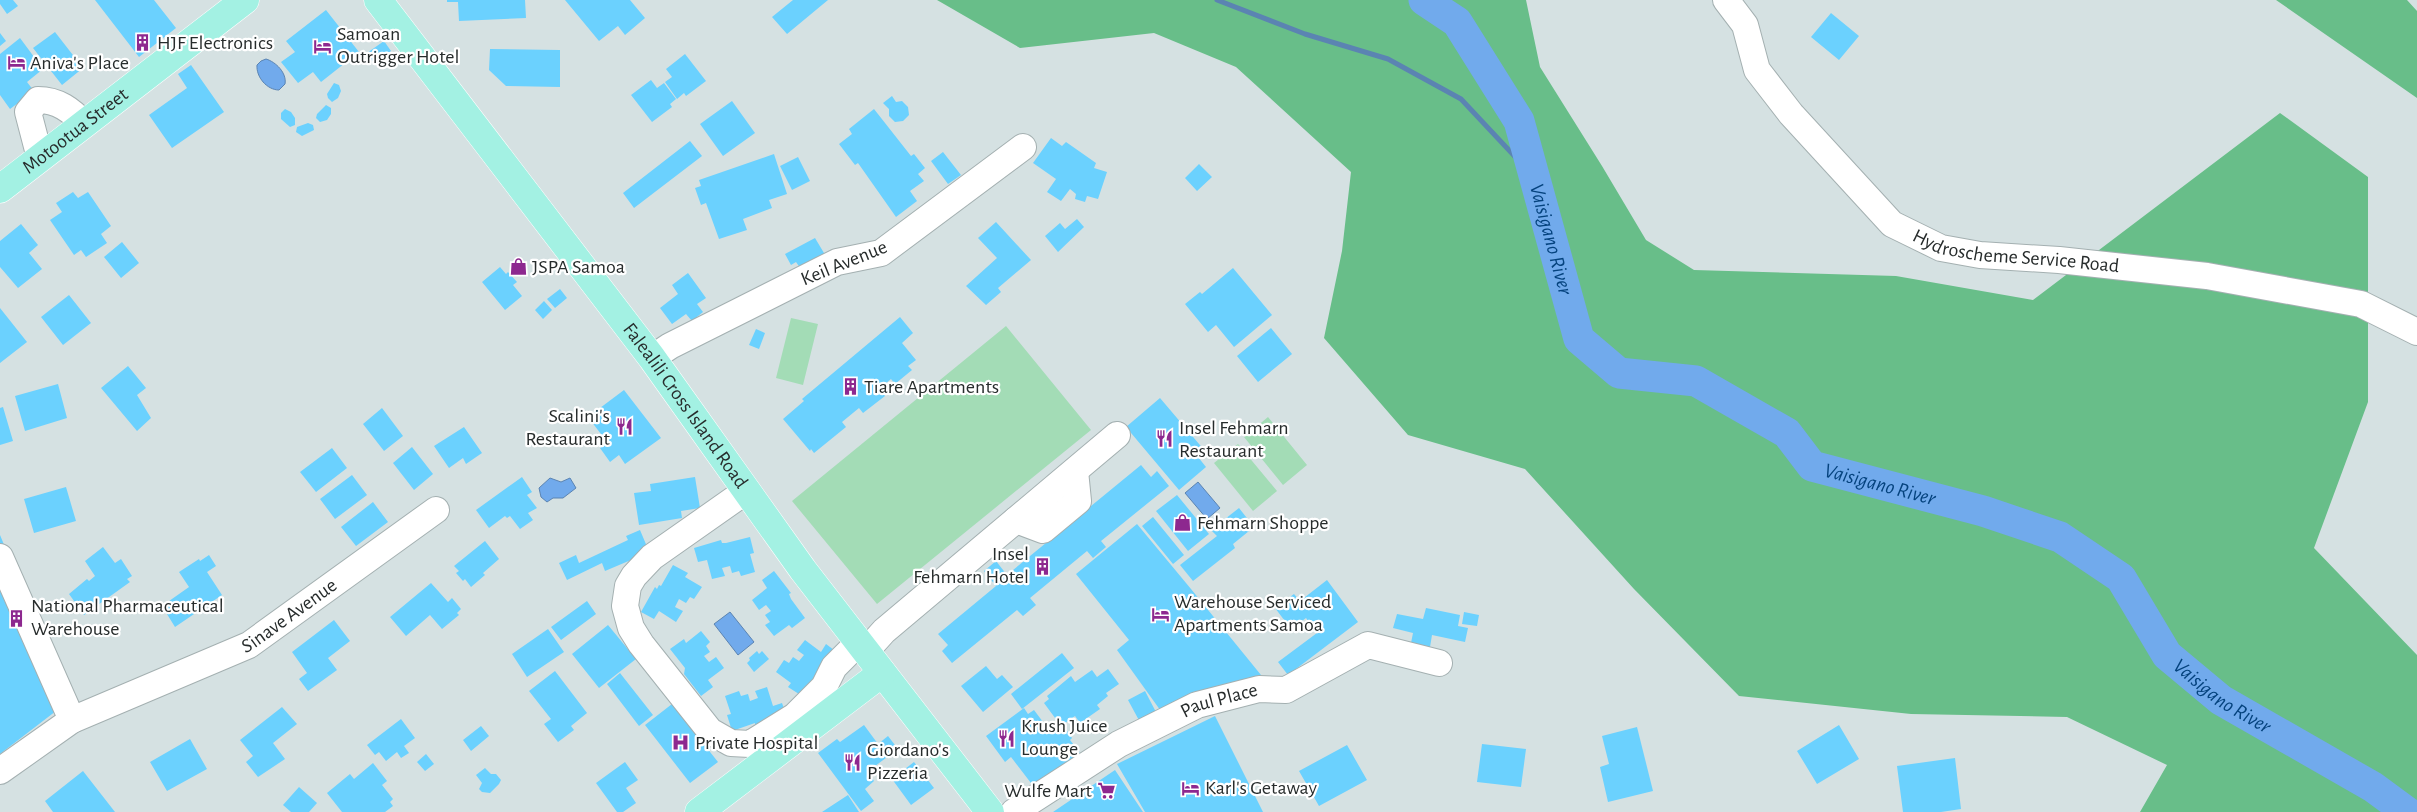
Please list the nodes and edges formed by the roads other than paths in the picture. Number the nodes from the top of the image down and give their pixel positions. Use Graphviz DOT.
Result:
graph roads {
  1 [pos="245,0"];
  2 [pos="378,0"];
  3 [pos="1726,0"];
  4 [pos="84,124"];
  5 [pos="1023,147"];
  6 [pos="40,158"];
  7 [pos="0,189"];
  8 [pos="2417,332"];
  9 [pos="652,358"];
  10 [pos="1117,434"];
  11 [pos="746,491"];
  12 [pos="436,510"];
  13 [pos="0,557"];
  14 [pos="862,646"];
  15 [pos="1439,663"];
  16 [pos="882,673"];
  17 [pos="72,720"];
  18 [pos="0,771"];
  19 [pos="699,812"];
  20 [pos="990,812"];
  21 [pos="1014,812"];
  1 -- 4 [label="main road, Motootua Street"];
  2 -- 9 [label="main road, Falealili Cross Island Road"];
  3 -- 8 [label="street, Hydroscheme Service Road"];
  4 -- 6 [label="main road, Motootua Street"];
  4 -- 6 [label="street"];
  5 -- 9 [label="street, Keil Avenue"];
  6 -- 7 [label="main road, Motootua Street"];
  9 -- 11 [label="main road, Falealili Cross Island Road"];
  10 -- 14 [label="street"];
  11 -- 14 [label="main road, Falealili Cross Island Road"];
  11 -- 14 [label="street"];
  12 -- 17 [label="street, Sinave Avenue"];
  13 -- 17 [label="street"];
  14 -- 16 [label="main road, Falealili Cross Island Road"];
  15 -- 21 [label="street, Paul Place"];
  16 -- 19 [label="main road"];
  16 -- 20 [label="main road, Falealili Cross Island Road"];
  17 -- 18 [label="street, Sinave Avenue"];
}
